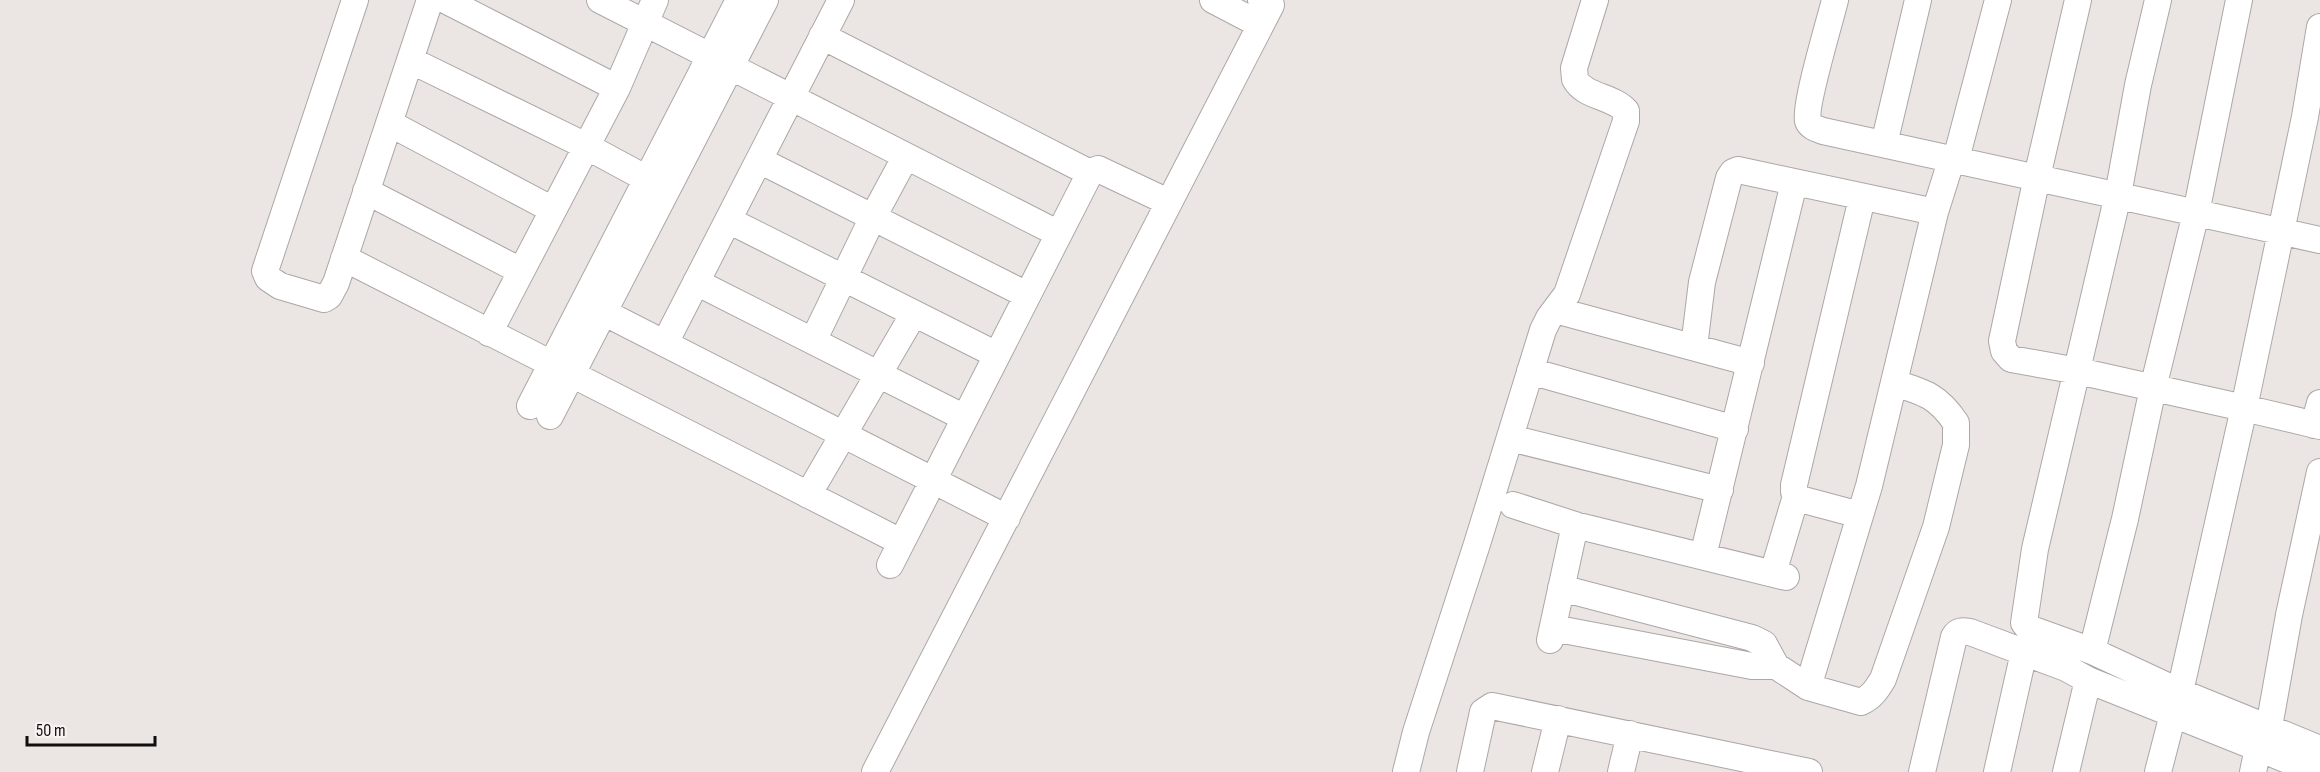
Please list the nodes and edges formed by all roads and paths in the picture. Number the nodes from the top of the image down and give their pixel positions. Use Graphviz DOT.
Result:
graph roads {
  1 [pos="355,0"];
  2 [pos="430,0"];
  3 [pos="444,0"];
  4 [pos="600,0"];
  5 [pos="739,0"];
  6 [pos="765,0"];
  7 [pos="841,0"];
  8 [pos="1212,0"];
  9 [pos="1595,0"];
  10 [pos="1835,0"];
  11 [pos="1918,0"];
  12 [pos="1998,0"];
  13 [pos="2078,0"];
  14 [pos="2158,0"];
  15 [pos="2239,0"];
  16 [pos="649,11"];
  17 [pos="1260,12"];
  18 [pos="2320,27"];
  19 [pos="822,36"];
  20 [pos="410,60"];
  21 [pos="721,62"];
  22 [pos="617,88"];
  23 [pos="791,97"];
  24 [pos="389,123"];
  25 [pos="1884,144"];
  26 [pos="586,146"];
  27 [pos="906,156"];
  28 [pos="1954,159"];
  29 [pos="759,160"];
  30 [pos="1090,173"];
  31 [pos="2037,177"];
  32 [pos="647,179"];
  33 [pos="1794,183"];
  34 [pos="366,191"];
  35 [pos="2118,195"];
  36 [pos="1862,198"];
  37 [pos="1168,202"];
  38 [pos="553,210"];
  39 [pos="1935,212"];
  40 [pos="2196,213"];
  41 [pos="873,217"];
  42 [pos="728,220"];
  43 [pos="2280,230"];
  44 [pos="1059,234"];
  45 [pos="2320,240"];
  46 [pos="344,258"];
  47 [pos="521,271"];
  48 [pos="843,278"];
  49 [pos="696,282"];
  50 [pos="1027,295"];
  51 [pos="1554,310"];
  52 [pos="603,312"];
  53 [pos="913,315"];
  54 [pos="489,333"];
  55 [pos="813,341"];
  56 [pos="665,343"];
  57 [pos="1694,347"];
  58 [pos="997,355"];
  59 [pos="1751,363"];
  60 [pos="560,370"];
  61 [pos="1530,371"];
  62 [pos="2078,371"];
  63 [pos="879,374"];
  64 [pos="1894,383"];
  65 [pos="2153,388"];
  66 [pos="2244,408"];
  67 [pos="540,411"];
  68 [pos="965,418"];
  69 [pos="2318,418"];
  70 [pos="1735,429"];
  71 [pos="844,435"];
  72 [pos="1510,438"];
  73 [pos="2320,472"];
  74 [pos="933,480"];
  75 [pos="1720,490"];
  76 [pos="808,495"];
  77 [pos="1796,496"];
  78 [pos="1513,505"];
  79 [pos="1860,515"];
  80 [pos="1006,518"];
  81 [pos="1575,525"];
  82 [pos="1703,556"];
  83 [pos="1561,588"];
  84 [pos="2092,651"];
  85 [pos="2024,652"];
  86 [pos="1776,666"];
  87 [pos="2088,680"];
  88 [pos="1808,687"];
  89 [pos="2176,703"];
  90 [pos="1558,719"];
  91 [pos="1630,734"];
  92 [pos="2320,748"];
  93 [pos="2260,749"];
  94 [pos="1701,761"];
  95 [pos="1776,769"];
  96 [pos="875,772"];
  97 [pos="1406,772"];
  98 [pos="1470,772"];
  99 [pos="1545,772"];
  100 [pos="1621,772"];
  101 [pos="1809,772"];
  102 [pos="1922,772"];
  103 [pos="1996,772"];
  104 [pos="2066,772"];
  105 [pos="2158,772"];
  106 [pos="2317,772"];
  1 -- 46 [label="street"];
  2 -- 20 [label="street"];
  3 -- 22 [label="street"];
  4 -- 16 [label="street"];
  5 -- 21 [label="street"];
  6 -- 21 [label="street"];
  7 -- 19 [label="street"];
  8 -- 17 [label="street"];
  9 -- 51 [label="street"];
  10 -- 25 [label="street"];
  11 -- 25 [label="street"];
  12 -- 28 [label="street"];
  13 -- 31 [label="street"];
  14 -- 35 [label="street"];
  15 -- 40 [label="street"];
  16 -- 21 [label="street"];
  16 -- 22 [label="street"];
  17 -- 37 [label="street"];
  18 -- 43 [label="street"];
  19 -- 23 [label="street"];
  19 -- 30 [label="street"];
  20 -- 24 [label="street"];
  20 -- 26 [label="street"];
  21 -- 23 [label="street"];
  21 -- 32 [label="street"];
  21 -- 52 [label="street"];
  22 -- 26 [label="street"];
  23 -- 27 [label="street"];
  23 -- 29 [label="street"];
  24 -- 34 [label="street"];
  24 -- 38 [label="street"];
  25 -- 28 [label="street"];
  26 -- 32 [label="street"];
  26 -- 38 [label="street"];
  27 -- 41 [label="street"];
  27 -- 44 [label="street"];
  28 -- 31 [label="street"];
  28 -- 39 [label="street"];
  29 -- 41 [label="street"];
  29 -- 42 [label="street"];
  30 -- 37 [label="street"];
  30 -- 44 [label="street"];
  31 -- 35 [label="street"];
  31 -- 62 [label="street"];
  32 -- 60 [label="street"];
  33 -- 36 [label="street"];
  33 -- 57 [label="street"];
  33 -- 59 [label="street"];
  34 -- 46 [label="street"];
  34 -- 47 [label="street"];
  35 -- 40 [label="street"];
  35 -- 62 [label="street"];
  36 -- 39 [label="street"];
  36 -- 77 [label="street"];
  37 -- 80 [label="street"];
  38 -- 47 [label="street"];
  39 -- 64 [label="street"];
  40 -- 43 [label="street"];
  40 -- 65 [label="street"];
  41 -- 48 [label="street"];
  41 -- 50 [label="street"];
  42 -- 48 [label="street"];
  42 -- 49 [label="street"];
  43 -- 45 [label="street"];
  43 -- 66 [label="street"];
  44 -- 50 [label="street"];
  46 -- 54 [label="street"];
  47 -- 54 [label="street"];
  48 -- 53 [label="street"];
  48 -- 55 [label="street"];
  49 -- 55 [label="street"];
  49 -- 56 [label="street"];
  50 -- 58 [label="street"];
  51 -- 57 [label="street"];
  51 -- 61 [label="street"];
  52 -- 56 [label="street"];
  52 -- 60 [label="street"];
  53 -- 58 [label="street"];
  53 -- 63 [label="street"];
  54 -- 60 [label="street"];
  55 -- 63 [label="street"];
  56 -- 71 [label="street"];
  57 -- 59 [label="street"];
  58 -- 68 [label="street"];
  59 -- 70 [label="street"];
  60 -- 67 [label="street"];
  60 -- 76 [label="street"];
  61 -- 70 [label="street"];
  61 -- 72 [label="street"];
  62 -- 65 [label="street"];
  62 -- 84 [label="street"];
  63 -- 68 [label="street"];
  63 -- 71 [label="street"];
  64 -- 79 [label="street"];
  64 -- 88 [label="street"];
  65 -- 66 [label="street"];
  65 -- 84 [label="street"];
  66 -- 69 [label="street"];
  66 -- 89 [label="street"];
  68 -- 74 [label="street"];
  70 -- 75 [label="street"];
  71 -- 74 [label="street"];
  71 -- 76 [label="street"];
  72 -- 75 [label="street"];
  72 -- 97 [label="street"];
  73 -- 93 [label="street"];
  74 -- 76 [label="street"];
  74 -- 80 [label="street"];
  75 -- 82 [label="street"];
  77 -- 79 [label="street"];
  77 -- 82 [label="street"];
  78 -- 81 [label="street"];
  79 -- 88 [label="street"];
  80 -- 96 [label="street"];
  81 -- 82 [label="street"];
  81 -- 83 [label="street"];
  83 -- 86 [label="street"];
  83 -- 86 [label="street"];
  84 -- 89 [label="street"];
  85 -- 87 [label="street"];
  85 -- 102 [label="street"];
  85 -- 103 [label="street"];
  86 -- 88 [label="street"];
  87 -- 89 [label="street"];
  87 -- 104 [label="street"];
  89 -- 93 [label="street"];
  89 -- 105 [label="street"];
  90 -- 91 [label="street"];
  90 -- 98 [label="street"];
  90 -- 99 [label="street"];
  91 -- 94 [label="street"];
  91 -- 100 [label="street"];
  92 -- 93 [label="street"];
  93 -- 106 [label="street"];
  94 -- 95 [label="street"];
  95 -- 101 [label="street"];
}
